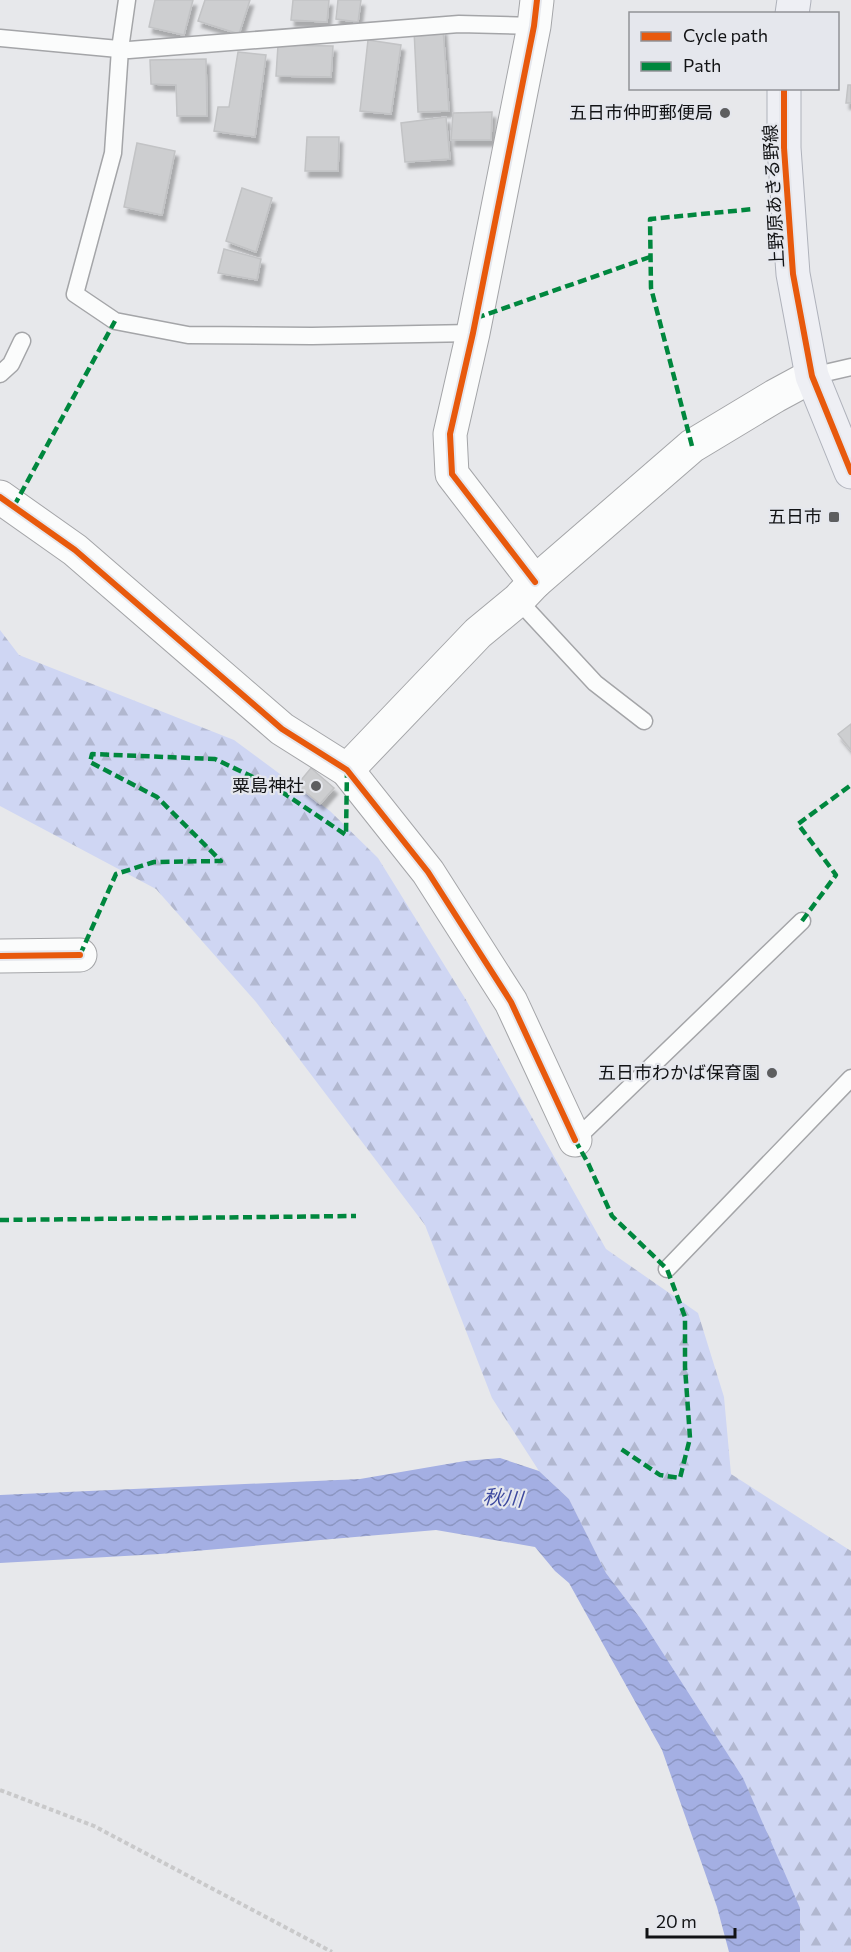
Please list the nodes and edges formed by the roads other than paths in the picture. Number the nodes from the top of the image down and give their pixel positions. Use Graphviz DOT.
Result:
graph roads {
  1 [pos="127,0"];
  2 [pos="536,13"];
  3 [pos="0,38"];
  4 [pos="120,50"];
  5 [pos="784,90"];
  6 [pos="473,333"];
  7 [pos="22,341"];
  8 [pos="851,367"];
  9 [pos="0,374"];
  10 [pos="812,376"];
  11 [pos="851,472"];
  12 [pos="0,497"];
  13 [pos="526,591"];
  14 [pos="644,721"];
  15 [pos="347,770"];
  16 [pos="802,921"];
  17 [pos="80,955"];
  18 [pos="0,956"];
  19 [pos="851,1078"];
  20 [pos="575,1140"];
  21 [pos="667,1269"];
  1 -- 4 [label="lane"];
  2 -- 4 [label="lane"];
  2 -- 6 [label="street"];
  3 -- 4 [label="lane"];
  4 -- 6 [label="lane"];
  5 -- 10 [label="main road, 上野原あきる野線"];
  6 -- 13 [label="street"];
  7 -- 9 [label="lane"];
  8 -- 10 [label="lane"];
  10 -- 11 [label="main road, 上野原あきる野線"];
  10 -- 13 [label="street"];
  12 -- 15 [label="street"];
  13 -- 14 [label="lane"];
  13 -- 15 [label="street"];
  15 -- 20 [label="street"];
  16 -- 20 [label="lane"];
  17 -- 18 [label="street"];
  19 -- 21 [label="lane"];
}
